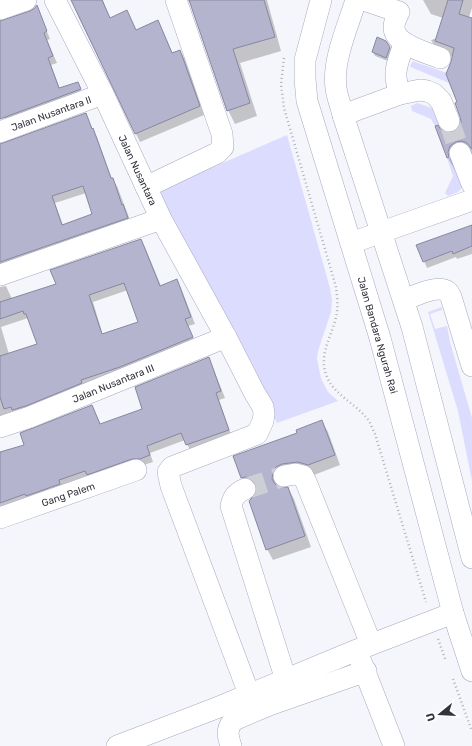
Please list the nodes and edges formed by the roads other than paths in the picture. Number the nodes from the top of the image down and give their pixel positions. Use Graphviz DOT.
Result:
graph roads {
  1 [pos="26,0"];
  2 [pos="55,0"];
  3 [pos="176,0"];
  4 [pos="321,0"];
  5 [pos="356,0"];
  6 [pos="364,0"];
  7 [pos="400,6"];
  8 [pos="0,9"];
  9 [pos="404,44"];
  10 [pos="440,58"];
  11 [pos="103,94"];
  12 [pos="400,94"];
  13 [pos="343,115"];
  14 [pos="448,121"];
  15 [pos="0,132"];
  16 [pos="460,152"];
  17 [pos="472,184"];
  18 [pos="146,187"];
  19 [pos="472,200"];
  20 [pos="161,219"];
  21 [pos="382,232"];
  22 [pos="351,243"];
  23 [pos="0,275"];
  24 [pos="404,300"];
  25 [pos="226,337"];
  26 [pos="472,366"];
  27 [pos="433,408"];
  28 [pos="402,417"];
  29 [pos="0,427"];
  30 [pos="136,470"];
  31 [pos="284,476"];
  32 [pos="245,489"];
  33 [pos="0,518"];
  34 [pos="472,558"];
  35 [pos="453,613"];
  36 [pos="364,647"];
  37 [pos="366,671"];
  38 [pos="472,671"];
  39 [pos="286,680"];
  40 [pos="249,694"];
  41 [pos="117,746"];
  42 [pos="231,746"];
  43 [pos="394,746"];
  1 -- 8 [label="street"];
  2 -- 11 [label="street, Jalan Nusantara"];
  3 -- 18 [label="street"];
  4 -- 22 [label="street, Jalan Bandara Ngurah Rai"];
  5 -- 13 [label="street"];
  6 -- 7 [label="street"];
  7 -- 9 [label="street"];
  9 -- 10 [label="street"];
  9 -- 12 [label="street"];
  11 -- 15 [label="street, Jalan Nusantara II"];
  11 -- 18 [label="street, Jalan Nusantara"];
  12 -- 13 [label="street"];
  12 -- 14 [label="street"];
  13 -- 21 [label="street"];
  16 -- 17 [label="street"];
  18 -- 20 [label="street, Jalan Nusantara"];
  19 -- 21 [label="street"];
  20 -- 23 [label="street"];
  20 -- 25 [label="street, Jalan Nusantara"];
  21 -- 22 [label="street"];
  21 -- 24 [label="street"];
  22 -- 28 [label="street, Jalan Bandara Ngurah Rai"];
  24 -- 26 [label="street"];
  24 -- 27 [label="street"];
  25 -- 29 [label="street, Jalan Nusantara III"];
  25 -- 40 [label="street, Jalan Nusantara"];
  27 -- 28 [label="street"];
  27 -- 34 [label="street"];
  28 -- 35 [label="street, Jalan Bandara Ngurah Rai"];
  30 -- 33 [label="street, Gang Palem"];
  31 -- 36 [label="street"];
  32 -- 39 [label="street"];
  35 -- 36 [label="street"];
  35 -- 38 [label="street, Jalan Bandara Ngurah Rai"];
  36 -- 37 [label="street"];
  36 -- 39 [label="street"];
  37 -- 42 [label="street"];
  37 -- 43 [label="street"];
  39 -- 40 [label="street"];
  40 -- 41 [label="street"];
}
